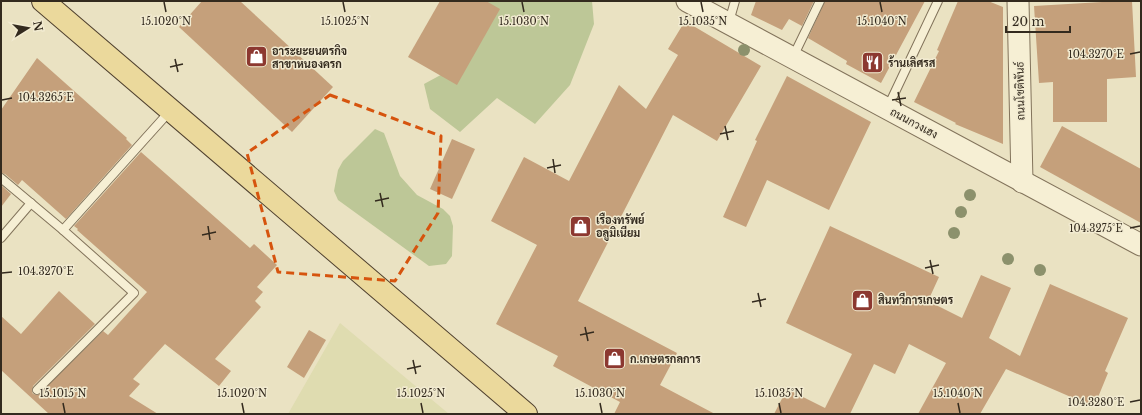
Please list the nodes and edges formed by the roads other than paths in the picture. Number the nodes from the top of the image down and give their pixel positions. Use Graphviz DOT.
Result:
graph roads {
  1 [pos="43,1"];
  2 [pos="687,1"];
  3 [pos="735,1"];
  4 [pos="820,1"];
  5 [pos="938,1"];
  6 [pos="1018,1"];
  7 [pos="728,23"];
  8 [pos="793,58"];
  9 [pos="887,109"];
  10 [pos="170,110"];
  11 [pos="1,178"];
  12 [pos="1022,182"];
  13 [pos="31,204"];
  14 [pos="64,230"];
  15 [pos="1,238"];
  16 [pos="1141,245"];
  17 [pos="37,390"];
  18 [pos="526,414"];
  1 -- 10 [label="main road"];
  2 -- 7 [label="street, ถนนกวงเฮง"];
  3 -- 7 [label="lane"];
  4 -- 8 [label="lane"];
  5 -- 9 [label="lane"];
  6 -- 12 [label="street, ถนนโชติพันธ์"];
  7 -- 8 [label="street, ถนนกวงเฮง"];
  8 -- 9 [label="street, ถนนกวงเฮง"];
  9 -- 12 [label="street, ถนนกวงเฮง"];
  10 -- 14 [label="lane"];
  10 -- 18 [label="main road"];
  11 -- 13 [label="lane"];
  12 -- 16 [label="street, ถนนกวงเฮง"];
  13 -- 14 [label="lane"];
  13 -- 15 [label="lane"];
  14 -- 17 [label="lane"];
}
